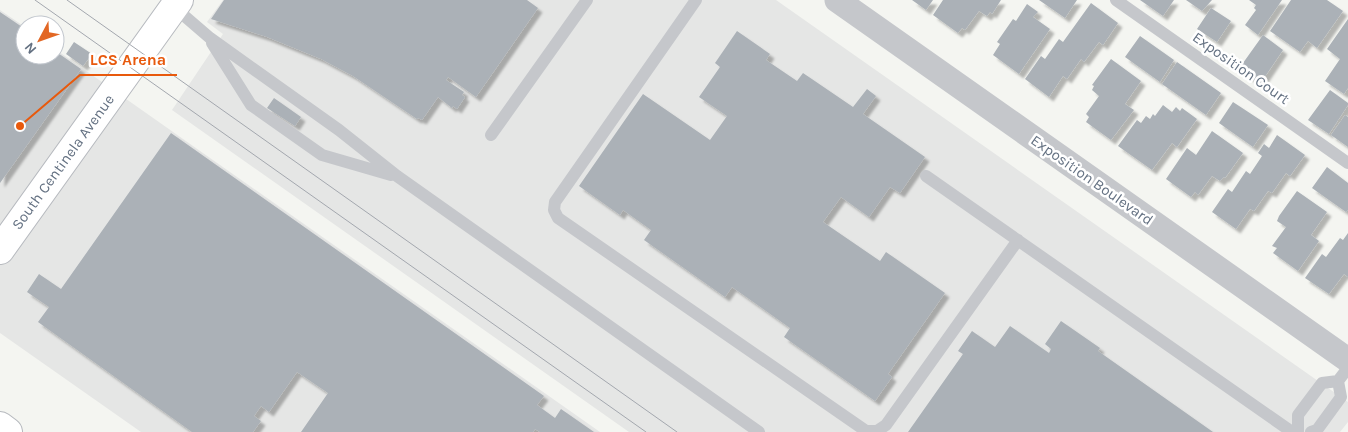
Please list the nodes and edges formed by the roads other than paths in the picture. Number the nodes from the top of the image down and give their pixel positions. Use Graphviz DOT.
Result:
graph roads {
  1 [pos="587,0"];
  2 [pos="696,0"];
  3 [pos="1116,0"];
  4 [pos="172,2"];
  5 [pos="848,3"];
  6 [pos="210,38"];
  7 [pos="491,135"];
  8 [pos="1348,163"];
  9 [pos="397,176"];
  10 [pos="926,176"];
  11 [pos="1018,240"];
  12 [pos="0,250"];
  13 [pos="1348,368"];
  14 [pos="1343,370"];
  15 [pos="0,426"];
  16 [pos="8,432"];
  17 [pos="759,432"];
  18 [pos="1292,432"];
  19 [pos="1298,432"];
  20 [pos="1312,432"];
  1 -- 7 [label="lane"];
  2 -- 11 [label="lane"];
  3 -- 8 [label="lane, Exposition Court"];
  4 -- 6 [label="lane"];
  4 -- 12 [label="street, South Centinela Avenue"];
  5 -- 14 [label="street, Exposition Boulevard"];
  6 -- 9 [label="lane"];
  6 -- 9 [label="lane"];
  9 -- 17 [label="lane"];
  10 -- 11 [label="lane"];
  11 -- 18 [label="lane"];
  13 -- 14 [label="lane"];
  14 -- 19 [label="lane"];
  14 -- 20 [label="lane"];
  15 -- 16 [label="street"];
}
